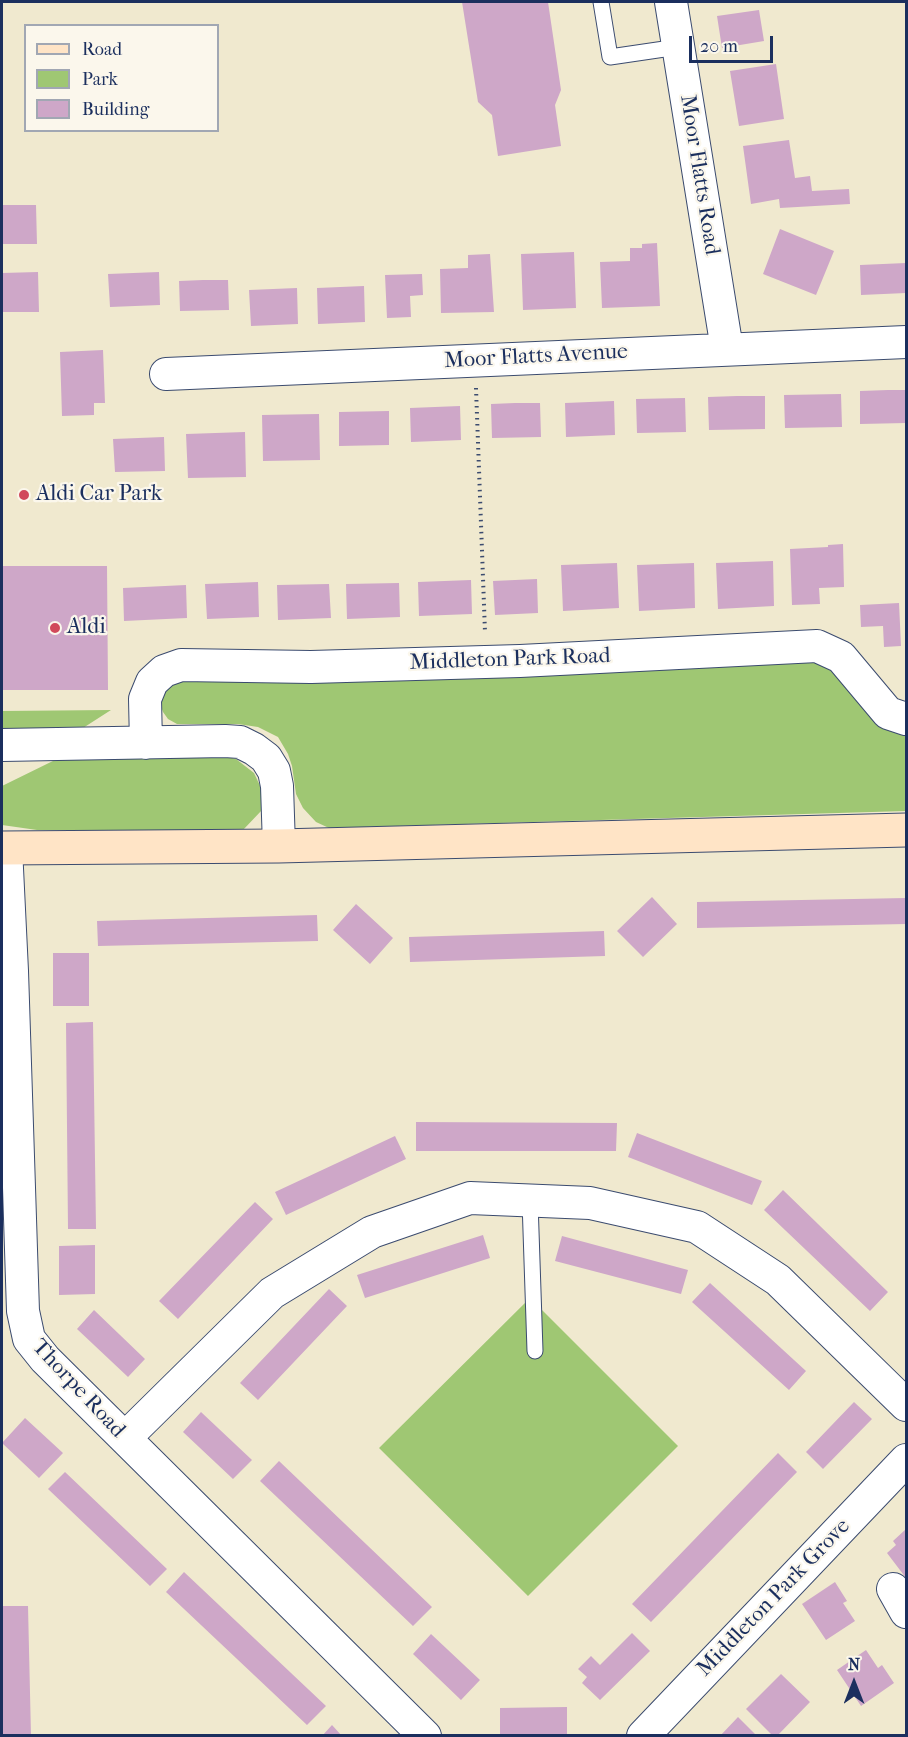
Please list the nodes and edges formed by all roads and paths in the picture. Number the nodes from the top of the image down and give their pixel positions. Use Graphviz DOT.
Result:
graph roads {
  1 [pos="601,2"];
  2 [pos="670,2"];
  3 [pos="678,47"];
  4 [pos="906,342"];
  5 [pos="727,349"];
  6 [pos="475,360"];
  7 [pos="166,374"];
  8 [pos="486,662"];
  9 [pos="906,719"];
  10 [pos="146,743"];
  11 [pos="2,745"];
  12 [pos="906,830"];
  13 [pos="279,846"];
  14 [pos="4,848"];
  15 [pos="7,971"];
  16 [pos="530,1201"];
  17 [pos="15,1340"];
  18 [pos="535,1351"];
  19 [pos="906,1405"];
  20 [pos="125,1438"];
  21 [pos="906,1460"];
  22 [pos="425,1736"];
  23 [pos="643,1736"];
  1 -- 3 [label="lane"];
  2 -- 3 [label="street, Moor Flatts Road"];
  3 -- 5 [label="street, Moor Flatts Road"];
  4 -- 5 [label="street, Moor Flatts Avenue"];
  5 -- 6 [label="street, Moor Flatts Avenue"];
  6 -- 7 [label="street, Moor Flatts Avenue"];
  6 -- 8 [label="path"];
  8 -- 9 [label="street, Middleton Park Road"];
  8 -- 10 [label="street, Middleton Park Road"];
  10 -- 11 [label="street"];
  10 -- 13 [label="street"];
  12 -- 13 [label="street"];
  13 -- 14 [label="street"];
  14 -- 15 [label="street, Thorpe Road"];
  15 -- 17 [label="street, Thorpe Road"];
  16 -- 18 [label="lane"];
  16 -- 19 [label="street"];
  16 -- 20 [label="street"];
  17 -- 20 [label="street, Thorpe Road"];
  20 -- 22 [label="street, Thorpe Road"];
  21 -- 23 [label="street, Middleton Park Grove"];
}
